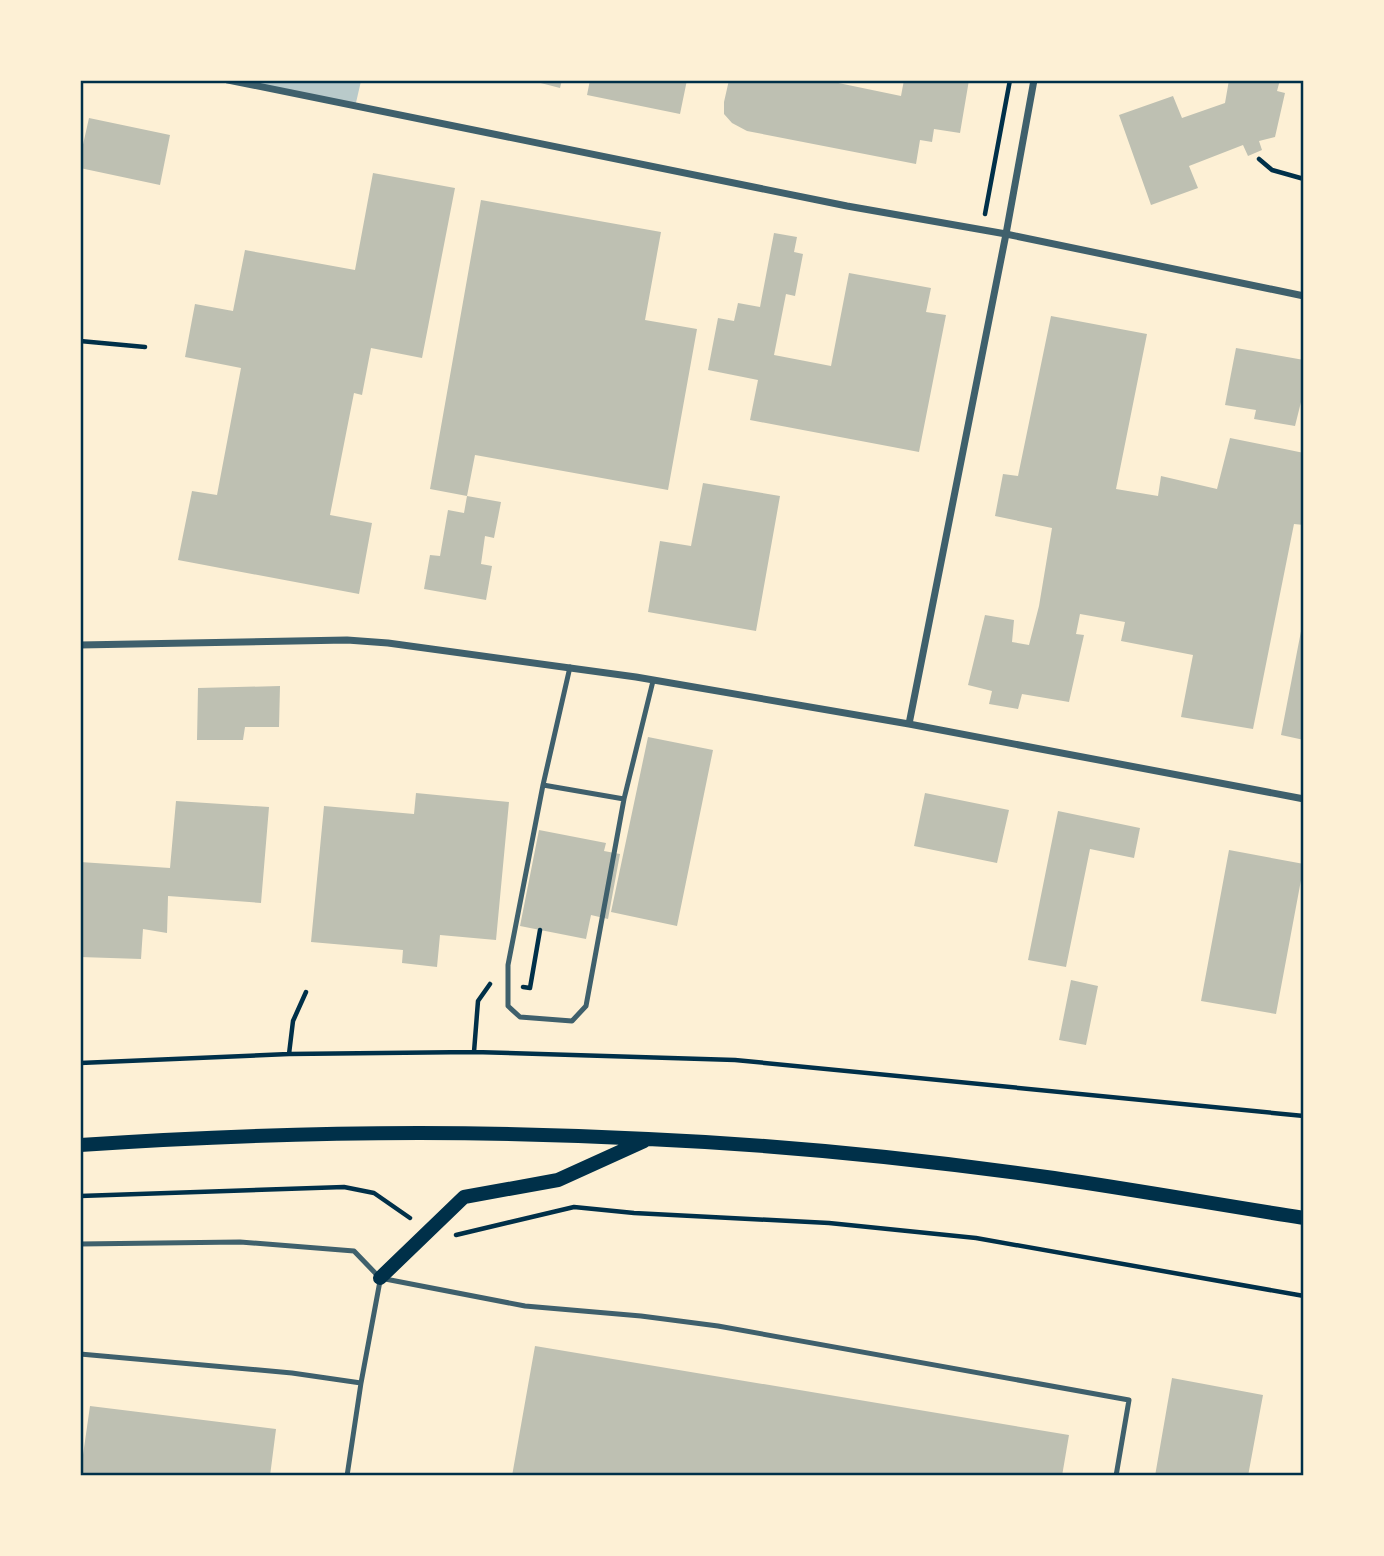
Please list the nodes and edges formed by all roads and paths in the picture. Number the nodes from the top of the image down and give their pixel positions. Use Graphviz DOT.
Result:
graph roads {
  1 [pos="228,80"];
  2 [pos="1010,80"];
  3 [pos="1034,80"];
  4 [pos="1259,159"];
  5 [pos="1304,179"];
  6 [pos="982,230"];
  7 [pos="1006,234"];
  8 [pos="1304,296"];
  9 [pos="80,341"];
  10 [pos="145,347"];
  11 [pos="80,645"];
  12 [pos="570,667"];
  13 [pos="653,681"];
  14 [pos="909,724"];
  15 [pos="543,785"];
  16 [pos="624,799"];
  17 [pos="1304,799"];
  18 [pos="306,992"];
  19 [pos="478,1001"];
  20 [pos="474,1052"];
  21 [pos="289,1054"];
  22 [pos="80,1062"];
  23 [pos="1304,1116"];
  24 [pos="649,1139"];
  25 [pos="80,1145"];
  26 [pos="80,1196"];
  27 [pos="1304,1218"];
  28 [pos="429,1230"];
  29 [pos="80,1244"];
  30 [pos="380,1278"];
  31 [pos="1304,1296"];
  32 [pos="80,1354"];
  33 [pos="360,1383"];
  34 [pos="347,1475"];
  35 [pos="1116,1475"];
  1 -- 6 [label="street"];
  2 -- 6 [label="path"];
  3 -- 7 [label="street"];
  4 -- 5 [label="path"];
  6 -- 7 [label="street"];
  7 -- 8 [label="street"];
  7 -- 14 [label="street"];
  9 -- 10 [label="path"];
  11 -- 12 [label="street"];
  12 -- 13 [label="street"];
  12 -- 15 [label="lane"];
  13 -- 14 [label="street"];
  13 -- 16 [label="lane"];
  14 -- 17 [label="street"];
  15 -- 16 [label="lane"];
  15 -- 16 [label="lane"];
  18 -- 21 [label="path"];
  19 -- 20 [label="path"];
  20 -- 21 [label="path"];
  20 -- 23 [label="path"];
  21 -- 22 [label="path"];
  24 -- 25 [label="main road"];
  24 -- 27 [label="main road"];
  24 -- 28 [label="main road"];
  26 -- 28 [label="path"];
  28 -- 30 [label="main road"];
  28 -- 31 [label="path"];
  29 -- 30 [label="lane"];
  30 -- 33 [label="lane"];
  30 -- 35 [label="lane"];
  32 -- 33 [label="lane"];
  33 -- 34 [label="lane"];
}
